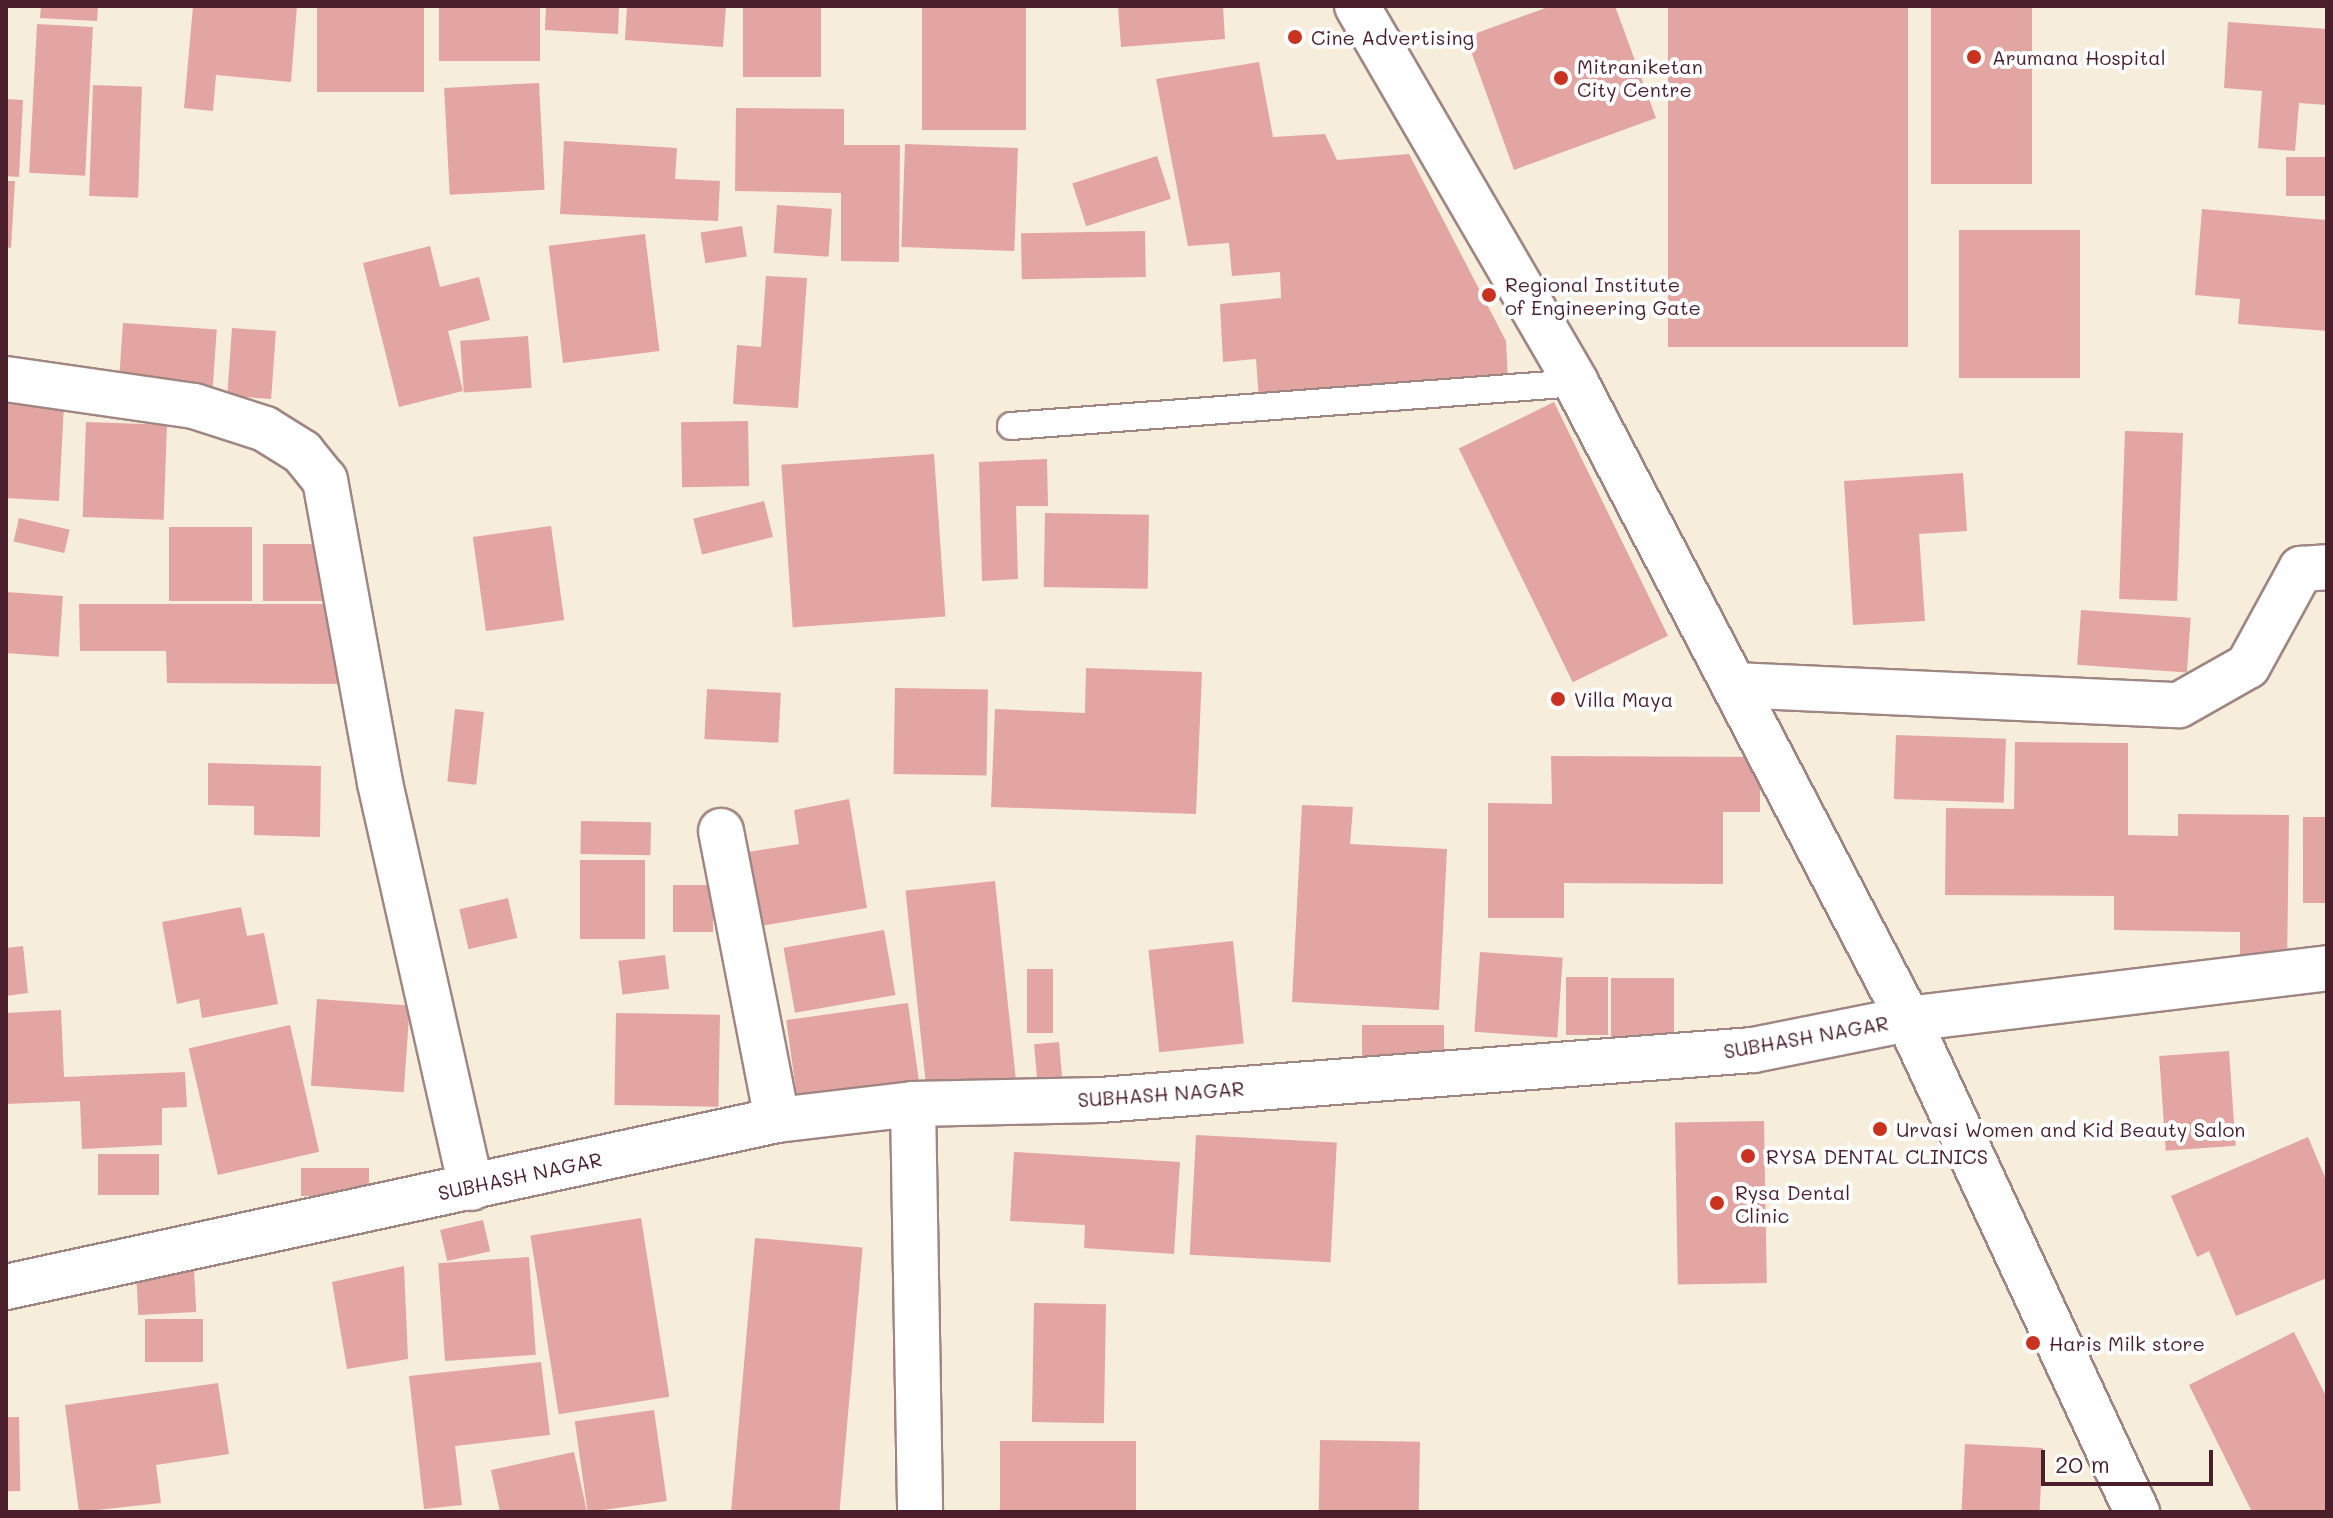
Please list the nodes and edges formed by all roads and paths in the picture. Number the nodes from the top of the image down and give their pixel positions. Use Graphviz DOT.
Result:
graph roads {
  1 [pos="1357,6"];
  2 [pos="6,379"];
  3 [pos="1576,383"];
  4 [pos="1011,426"];
  5 [pos="2327,567"];
  6 [pos="1734,685"];
  7 [pos="721,831"];
  8 [pos="2327,968"];
  9 [pos="1908,1019"];
  10 [pos="913,1104"];
  11 [pos="777,1120"];
  12 [pos="471,1188"];
  13 [pos="6,1287"];
  14 [pos="920,1512"];
  15 [pos="2137,1512"];
  1 -- 3 [label="street"];
  2 -- 12 [label="street"];
  3 -- 4 [label="lane"];
  3 -- 6 [label="street"];
  5 -- 6 [label="street"];
  6 -- 9 [label="street"];
  7 -- 11 [label="street"];
  8 -- 9 [label="street, SUBHASH NAGAR"];
  9 -- 10 [label="street, SUBHASH NAGAR"];
  9 -- 15 [label="street"];
  10 -- 11 [label="street, SUBHASH NAGAR"];
  10 -- 14 [label="street"];
  11 -- 12 [label="street, SUBHASH NAGAR"];
  12 -- 13 [label="street, SUBHASH NAGAR"];
}
